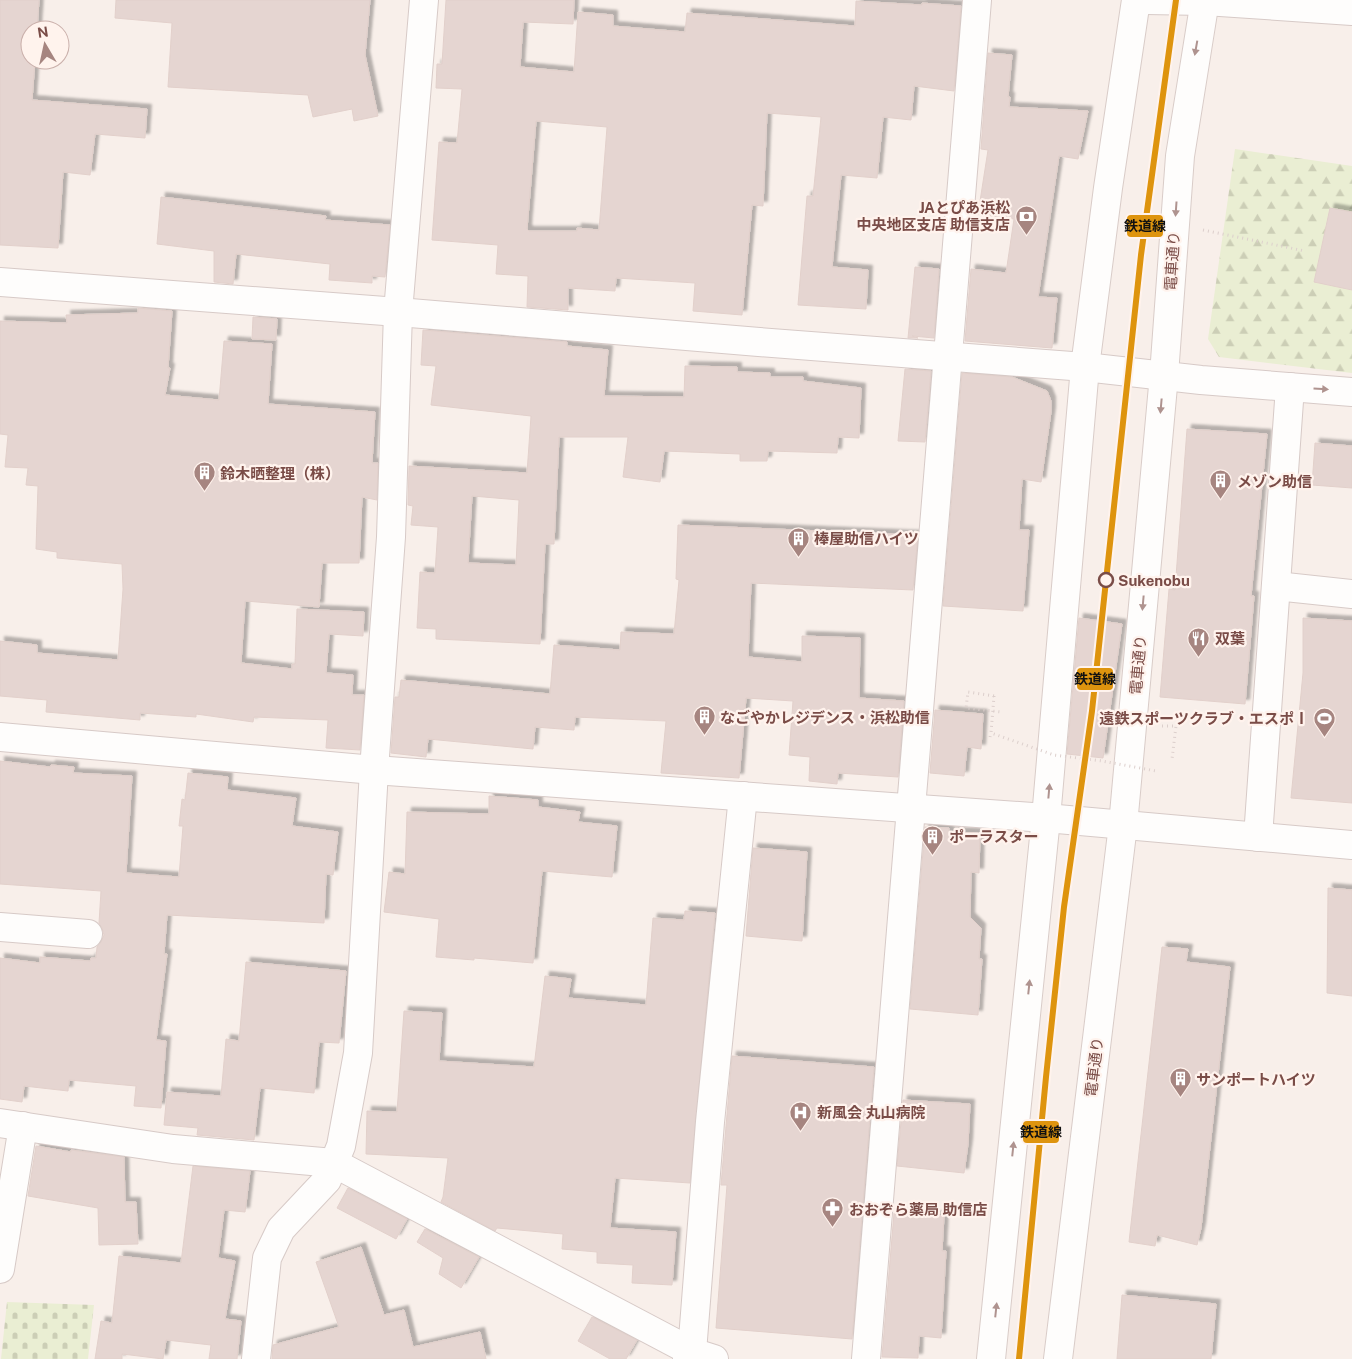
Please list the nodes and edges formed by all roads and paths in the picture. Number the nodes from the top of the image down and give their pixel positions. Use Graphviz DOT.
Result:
graph roads {
  1 [pos="424,0"];
  2 [pos="977,0"];
  3 [pos="1136,0"];
  4 [pos="1146,0"];
  5 [pos="1205,1"];
  6 [pos="1352,11"];
  7 [pos="1198,229"];
  8 [pos="1305,251"];
  9 [pos="0,282"];
  10 [pos="398,312"];
  11 [pos="947,356"];
  12 [pos="1086,367"];
  13 [pos="1164,375"];
  14 [pos="1290,387"];
  15 [pos="1352,392"];
  16 [pos="1276,586"];
  17 [pos="1352,594"];
  18 [pos="1002,712"];
  19 [pos="1161,734"];
  20 [pos="0,737"];
  21 [pos="1172,759"];
  22 [pos="1158,762"];
  23 [pos="374,770"];
  24 [pos="743,796"];
  25 [pos="911,808"];
  26 [pos="1046,818"];
  27 [pos="1124,825"];
  28 [pos="1258,837"];
  29 [pos="1352,845"];
  30 [pos="0,927"];
  31 [pos="88,934"];
  32 [pos="11,1125"];
  33 [pos="334,1163"];
  34 [pos="0,1269"];
  35 [pos="698,1357"];
  36 [pos="256,1359"];
  37 [pos="866,1359"];
  38 [pos="991,1359"];
  39 [pos="1058,1359"];
  1 -- 10 [label="street"];
  2 -- 11 [label="street"];
  3 -- 12 [label="street"];
  4 -- 5 [label="street"];
  5 -- 6 [label="street"];
  5 -- 13 [label="street, 電車通り, one-way"];
  7 -- 8 [label="path"];
  9 -- 10 [label="street"];
  10 -- 11 [label="street"];
  10 -- 23 [label="street"];
  11 -- 12 [label="street"];
  11 -- 25 [label="street"];
  12 -- 13 [label="street"];
  26 -- 12 [label="street, one-way"];
  13 -- 14 [label="street"];
  13 -- 27 [label="street, 電車通り, one-way"];
  14 -- 15 [label="street, one-way"];
  14 -- 16 [label="street"];
  16 -- 17 [label="street"];
  16 -- 28 [label="street"];
  18 -- 22 [label="path, bridge"];
  19 -- 21 [label="path"];
  20 -- 23 [label="street"];
  23 -- 24 [label="street"];
  23 -- 33 [label="street"];
  24 -- 25 [label="street"];
  24 -- 35 [label="street"];
  25 -- 26 [label="street"];
  25 -- 37 [label="street"];
  26 -- 27 [label="street"];
  38 -- 26 [label="street, one-way"];
  27 -- 28 [label="street"];
  27 -- 39 [label="street, 電車通り"];
  28 -- 29 [label="street"];
  30 -- 31 [label="street"];
  32 -- 33 [label="street"];
  32 -- 34 [label="street"];
  33 -- 35 [label="street"];
  33 -- 36 [label="street"];
}
